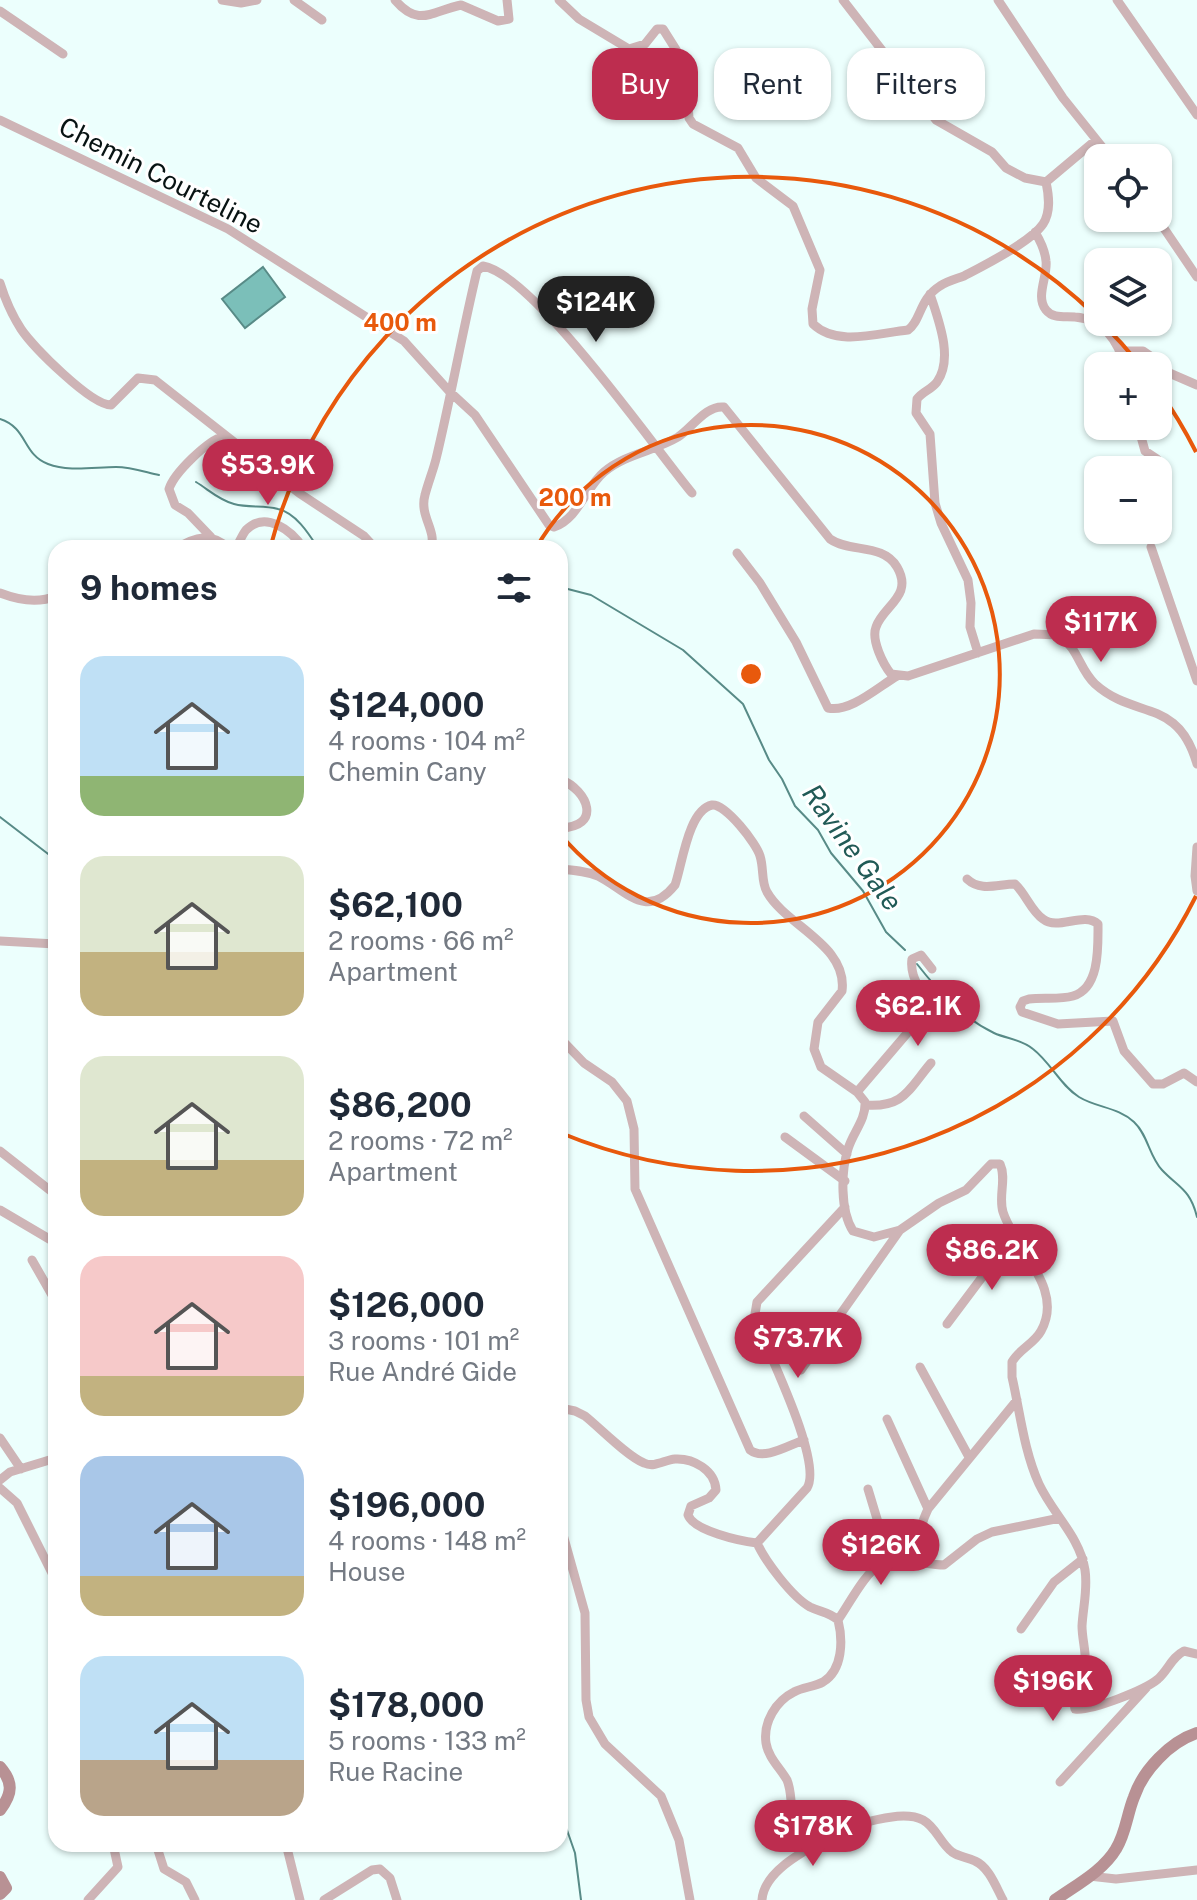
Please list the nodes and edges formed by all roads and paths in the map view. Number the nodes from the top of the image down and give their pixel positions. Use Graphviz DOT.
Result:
graph roads {
  1 [pos="222,0"];
  2 [pos="257,0"];
  3 [pos="294,0"];
  4 [pos="395,0"];
  5 [pos="507,0"];
  6 [pos="559,0"];
  7 [pos="843,0"];
  8 [pos="998,0"];
  9 [pos="1117,0"];
  10 [pos="0,11"];
  11 [pos="322,20"];
  12 [pos="63,54"];
  13 [pos="1197,115"];
  14 [pos="0,120"];
  15 [pos="1096,140"];
  16 [pos="1099,144"];
  17 [pos="1046,182"];
  18 [pos="1035,232"];
  19 [pos="1166,232"];
  20 [pos="1197,277"];
  21 [pos="0,283"];
  22 [pos="930,294"];
  23 [pos="1121,351"];
  24 [pos="1197,385"];
  25 [pos="449,391"];
  26 [pos="224,436"];
  27 [pos="1142,440"];
  28 [pos="654,446"];
  29 [pos="1152,456"];
  30 [pos="692,493"];
  31 [pos="211,537"];
  32 [pos="190,540"];
  33 [pos="216,540"];
  34 [pos="240,540"];
  35 [pos="297,540"];
  36 [pos="368,540"];
  37 [pos="433,540"];
  38 [pos="1151,547"];
  39 [pos="737,553"];
  40 [pos="0,593"];
  41 [pos="48,598"];
  42 [pos="978,653"];
  43 [pos="897,676"];
  44 [pos="1197,681"];
  45 [pos="1197,764"];
  46 [pos="568,784"];
  47 [pos="568,826"];
  48 [pos="1197,847"];
  49 [pos="568,871"];
  50 [pos="967,879"];
  51 [pos="1197,891"];
  52 [pos="0,941"];
  53 [pos="48,944"];
  54 [pos="932,969"];
  55 [pos="568,1046"];
  56 [pos="931,1063"];
  57 [pos="1197,1082"];
  58 [pos="857,1092"];
  59 [pos="865,1105"];
  60 [pos="804,1116"];
  61 [pos="785,1137"];
  62 [pos="0,1151"];
  63 [pos="847,1154"];
  64 [pos="845,1181"];
  65 [pos="48,1189"];
  66 [pos="845,1207"];
  67 [pos="0,1210"];
  68 [pos="900,1230"];
  69 [pos="48,1238"];
  70 [pos="1018,1241"];
  71 [pos="32,1260"];
  72 [pos="48,1288"];
  73 [pos="947,1324"];
  74 [pos="920,1367"];
  75 [pos="801,1370"];
  76 [pos="1017,1400"];
  77 [pos="568,1410"];
  78 [pos="887,1419"];
  79 [pos="0,1438"];
  80 [pos="804,1440"];
  81 [pos="969,1457"];
  82 [pos="48,1461"];
  83 [pos="21,1469"];
  84 [pos="0,1480"];
  85 [pos="0,1488"];
  86 [pos="868,1489"];
  87 [pos="928,1509"];
  88 [pos="1060,1518"];
  89 [pos="757,1543"];
  90 [pos="568,1552"];
  91 [pos="1083,1559"];
  92 [pos="890,1562"];
  93 [pos="930,1562"];
  94 [pos="48,1565"];
  95 [pos="838,1620"];
  96 [pos="1021,1629"];
  97 [pos="1197,1654"];
  98 [pos="1149,1684"];
  99 [pos="1074,1695"];
  100 [pos="1040,1699"];
  101 [pos="1197,1733"];
  102 [pos="0,1767"];
  103 [pos="1060,1782"];
  104 [pos="0,1810"];
  105 [pos="845,1828"];
  106 [pos="115,1852"];
  107 [pos="159,1852"];
  108 [pos="288,1852"];
  109 [pos="1197,1870"];
  110 [pos="1089,1876"];
  111 [pos="0,1877"];
  112 [pos="0,1894"];
  113 [pos="88,1900"];
  114 [pos="195,1900"];
  115 [pos="300,1900"];
  116 [pos="324,1900"];
  117 [pos="397,1900"];
  118 [pos="690,1900"];
  119 [pos="762,1900"];
  120 [pos="1003,1900"];
  121 [pos="1055,1900"];
  1 -- 2 [label="street"];
  3 -- 11 [label="street"];
  4 -- 5 [label="street"];
  6 -- 22 [label="street"];
  7 -- 17 [label="street"];
  8 -- 15 [label="street"];
  9 -- 13 [label="street"];
  10 -- 12 [label="street"];
  14 -- 25 [label="street, Chemin Courteline"];
  15 -- 16 [label="street"];
  15 -- 17 [label="street"];
  17 -- 18 [label="street"];
  18 -- 22 [label="street"];
  18 -- 23 [label="street"];
  19 -- 20 [label="street"];
  21 -- 26 [label="street"];
  22 -- 42 [label="street"];
  23 -- 24 [label="street"];
  25 -- 28 [label="street, Chemin Courteline"];
  25 -- 28 [label="street"];
  25 -- 37 [label="street"];
  26 -- 31 [label="street"];
  26 -- 36 [label="street"];
  27 -- 29 [label="street"];
  28 -- 30 [label="street"];
  28 -- 43 [label="street"];
  31 -- 32 [label="street"];
  31 -- 33 [label="street"];
  34 -- 35 [label="street"];
  38 -- 44 [label="street"];
  39 -- 43 [label="street"];
  40 -- 41 [label="street"];
  42 -- 43 [label="street"];
  42 -- 45 [label="street"];
  46 -- 47 [label="street"];
  48 -- 51 [label="street"];
  49 -- 58 [label="street"];
  50 -- 57 [label="street"];
  52 -- 53 [label="street"];
  54 -- 58 [label="street"];
  55 -- 80 [label="street"];
  56 -- 59 [label="street"];
  58 -- 59 [label="street"];
  59 -- 63 [label="street"];
  60 -- 63 [label="street"];
  61 -- 64 [label="street"];
  62 -- 65 [label="street"];
  63 -- 64 [label="street"];
  64 -- 66 [label="street"];
  66 -- 68 [label="street"];
  66 -- 80 [label="street"];
  67 -- 69 [label="street"];
  68 -- 70 [label="street"];
  68 -- 75 [label="street"];
  70 -- 73 [label="street"];
  70 -- 76 [label="street"];
  71 -- 72 [label="street"];
  74 -- 81 [label="street"];
  76 -- 81 [label="street"];
  76 -- 88 [label="street"];
  77 -- 89 [label="street"];
  78 -- 87 [label="street"];
  79 -- 83 [label="street"];
  80 -- 89 [label="street"];
  81 -- 87 [label="street"];
  82 -- 83 [label="street"];
  83 -- 84 [label="street"];
  85 -- 94 [label="street"];
  86 -- 92 [label="street"];
  87 -- 93 [label="street"];
  88 -- 91 [label="street"];
  88 -- 93 [label="street"];
  89 -- 95 [label="street"];
  90 -- 118 [label="street"];
  91 -- 96 [label="street"];
  91 -- 99 [label="street"];
  92 -- 93 [label="street"];
  92 -- 95 [label="street"];
  95 -- 105 [label="street"];
  97 -- 98 [label="street"];
  98 -- 99 [label="street"];
  98 -- 103 [label="street"];
  99 -- 100 [label="street"];
  101 -- 110 [label="main road"];
  102 -- 104 [label="main road"];
  105 -- 119 [label="street"];
  105 -- 120 [label="street"];
  106 -- 113 [label="street"];
  107 -- 114 [label="street"];
  108 -- 115 [label="street"];
  109 -- 110 [label="street"];
  110 -- 121 [label="main road"];
  111 -- 112 [label="main road"];
  116 -- 117 [label="street"];
}
